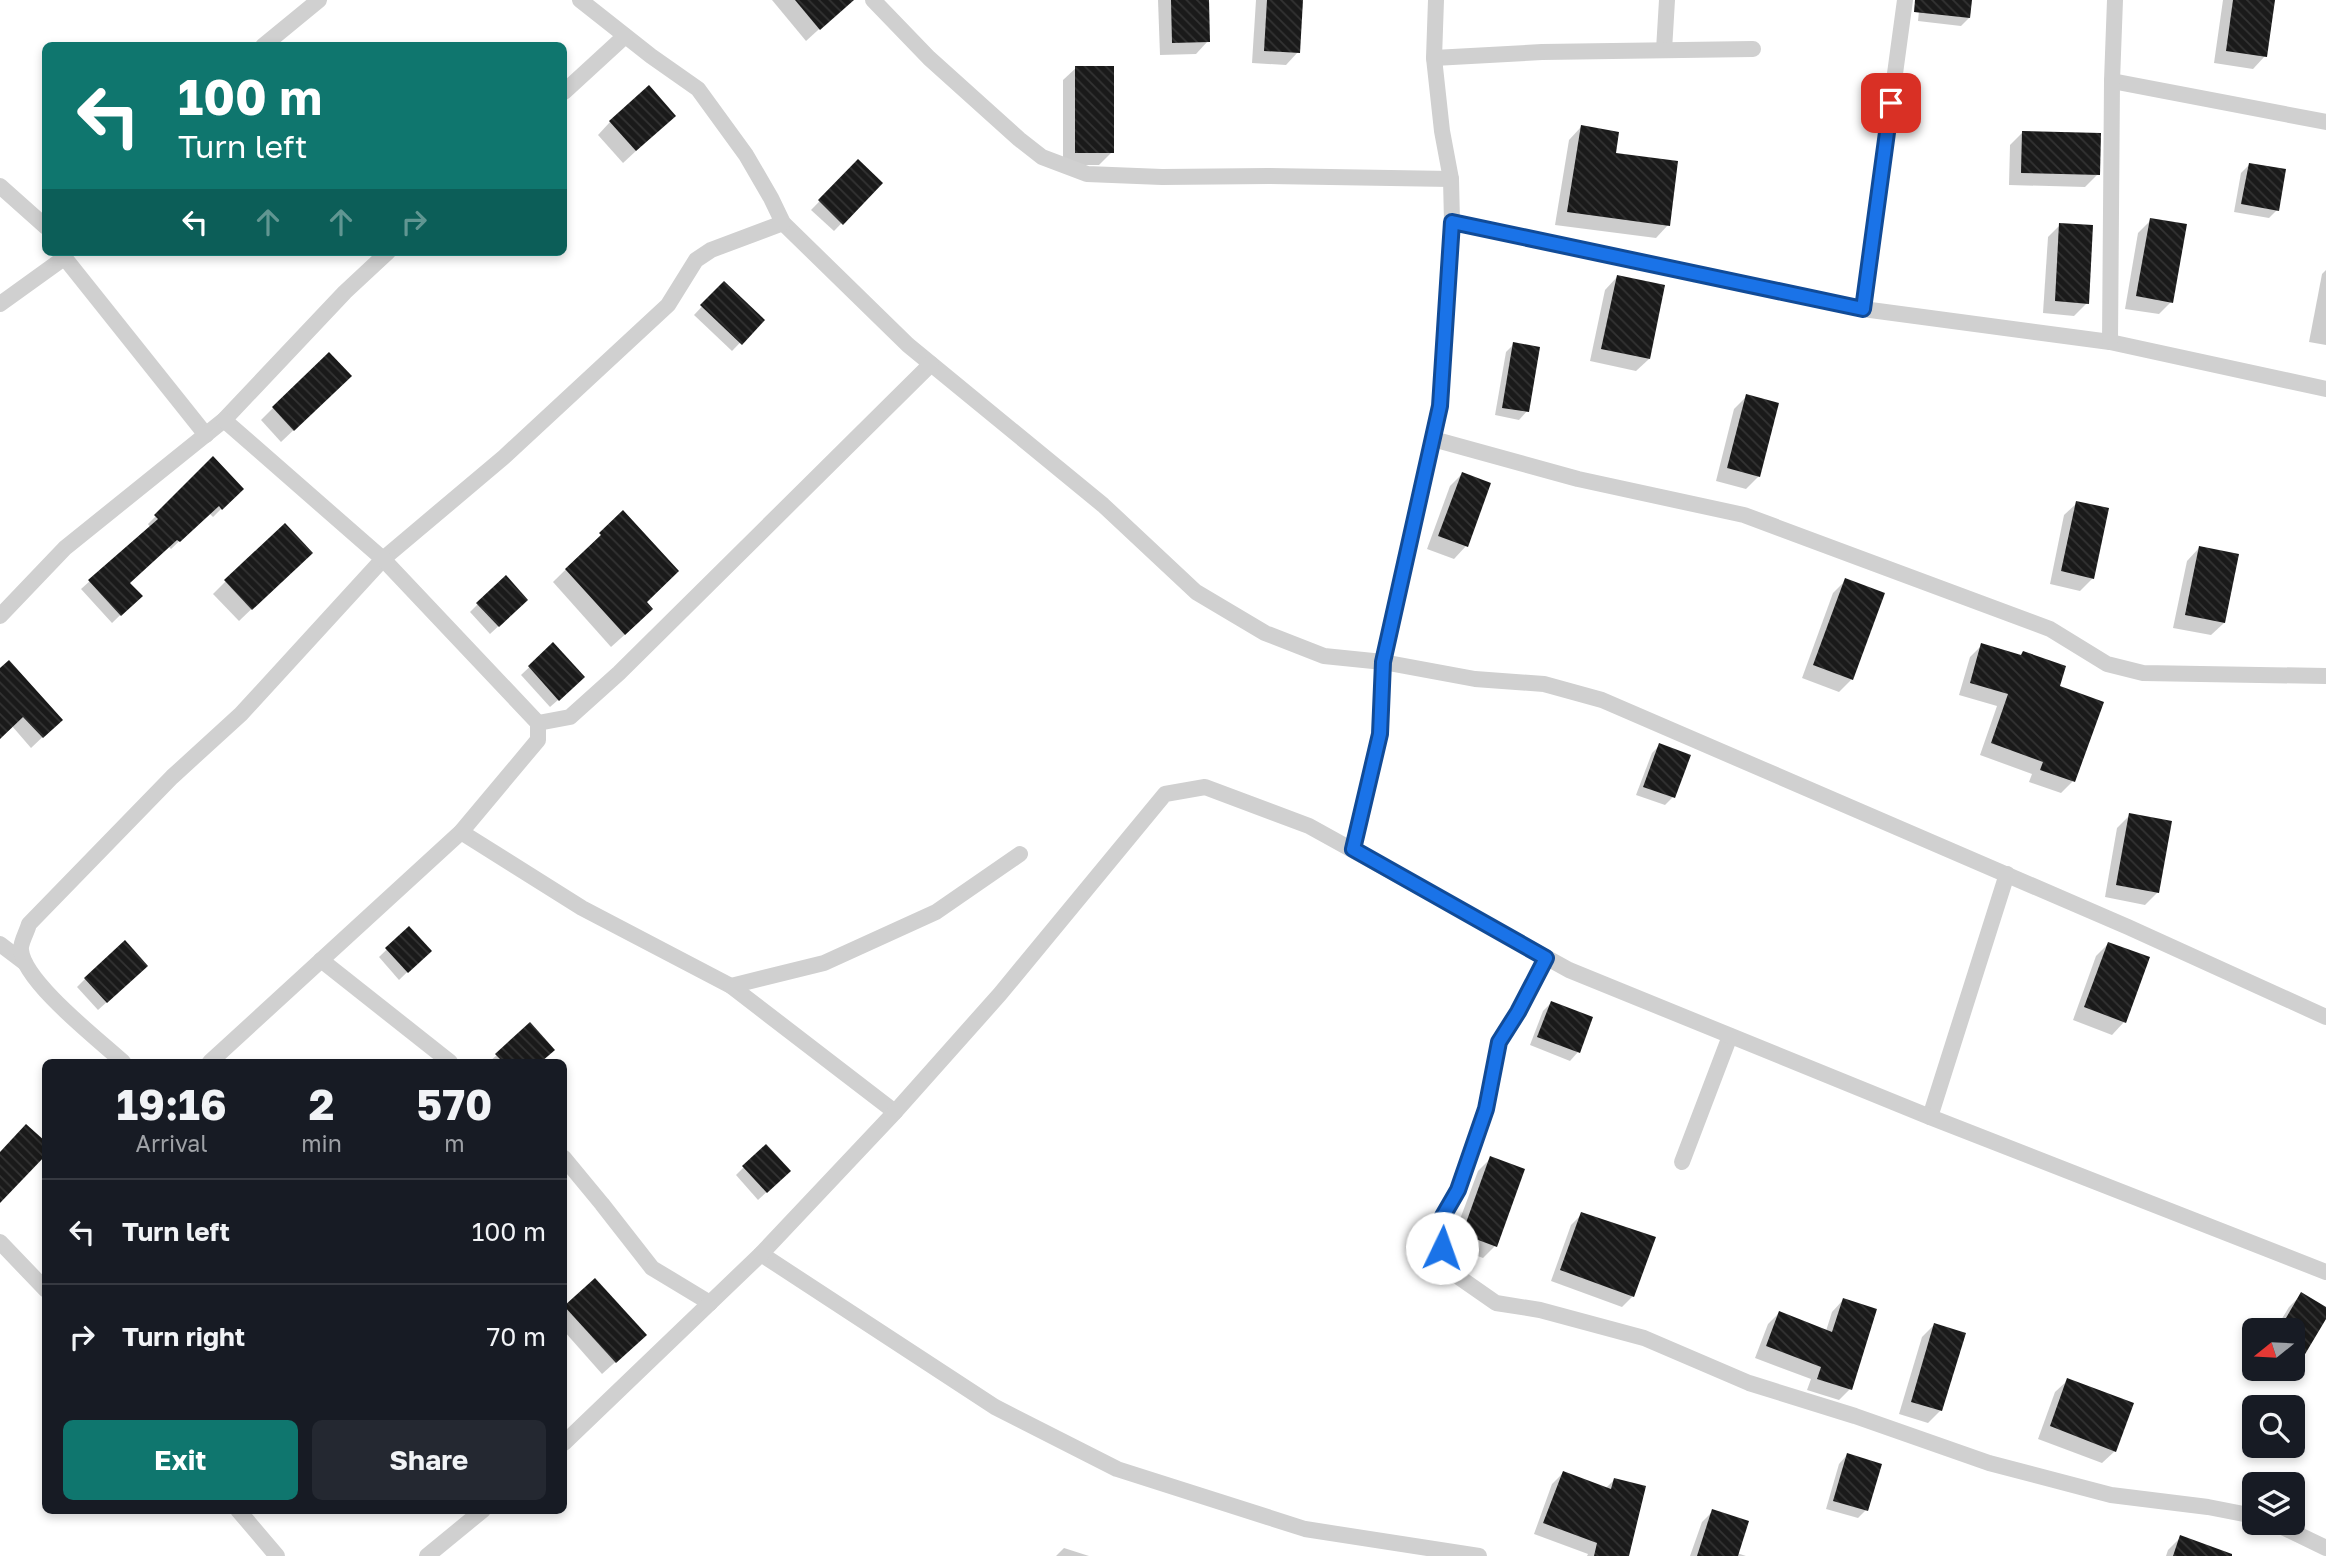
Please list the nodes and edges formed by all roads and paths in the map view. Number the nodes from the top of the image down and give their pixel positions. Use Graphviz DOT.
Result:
graph roads {
  1 [pos="319,0"];
  2 [pos="579,0"];
  3 [pos="873,0"];
  4 [pos="1436,0"];
  5 [pos="1667,0"];
  6 [pos="1905,0"];
  7 [pos="2115,0"];
  8 [pos="625,36"];
  9 [pos="268,42"];
  10 [pos="1753,49"];
  11 [pos="1664,50"];
  12 [pos="1434,58"];
  13 [pos="2112,81"];
  14 [pos="567,89"];
  15 [pos="2326,122"];
  16 [pos="1451,180"];
  17 [pos="0,186"];
  18 [pos="1452,222"];
  19 [pos="42,223"];
  20 [pos="783,223"];
  21 [pos="61,256"];
  22 [pos="63,256"];
  23 [pos="384,256"];
  24 [pos="0,304"];
  25 [pos="1863,309"];
  26 [pos="2110,342"];
  27 [pos="930,364"];
  28 [pos="2326,389"];
  29 [pos="224,419"];
  30 [pos="206,435"];
  31 [pos="1433,439"];
  32 [pos="383,559"];
  33 [pos="0,616"];
  34 [pos="1383,662"];
  35 [pos="2326,676"];
  36 [pos="538,723"];
  37 [pos="461,832"];
  38 [pos="1353,849"];
  39 [pos="1020,854"];
  40 [pos="2007,874"];
  41 [pos="0,944"];
  42 [pos="1546,958"];
  43 [pos="321,960"];
  44 [pos="25,963"];
  45 [pos="731,986"];
  46 [pos="2326,1017"];
  47 [pos="1730,1036"];
  48 [pos="121,1059"];
  49 [pos="213,1059"];
  50 [pos="446,1059"];
  51 [pos="895,1112"];
  52 [pos="1930,1117"];
  53 [pos="567,1162"];
  54 [pos="1682,1162"];
  55 [pos="0,1242"];
  56 [pos="761,1254"];
  57 [pos="2326,1272"];
  58 [pos="42,1286"];
  59 [pos="709,1303"];
  60 [pos="567,1440"];
  61 [pos="241,1514"];
  62 [pos="478,1514"];
  63 [pos="2242,1514"];
  64 [pos="2299,1535"];
  65 [pos="2326,1548"];
  66 [pos="277,1556"];
  67 [pos="427,1556"];
  68 [pos="1479,1556"];
  1 -- 9 [label="street"];
  2 -- 8 [label="street"];
  3 -- 16 [label="street"];
  4 -- 12 [label="street"];
  5 -- 11 [label="street"];
  6 -- 25 [label="street"];
  7 -- 13 [label="street"];
  8 -- 14 [label="street"];
  8 -- 20 [label="street"];
  10 -- 11 [label="street"];
  11 -- 12 [label="street"];
  12 -- 16 [label="street"];
  13 -- 15 [label="street"];
  13 -- 26 [label="street"];
  16 -- 18 [label="street"];
  17 -- 19 [label="street"];
  18 -- 25 [label="street"];
  18 -- 31 [label="street"];
  20 -- 27 [label="street"];
  20 -- 32 [label="street"];
  21 -- 24 [label="street"];
  22 -- 30 [label="street"];
  23 -- 29 [label="street"];
  25 -- 26 [label="street"];
  26 -- 28 [label="street"];
  27 -- 34 [label="street"];
  27 -- 36 [label="street"];
  29 -- 30 [label="street"];
  29 -- 32 [label="street"];
  30 -- 33 [label="street"];
  31 -- 34 [label="street"];
  31 -- 35 [label="street"];
  32 -- 36 [label="street"];
  32 -- 44 [label="street"];
  34 -- 38 [label="street"];
  34 -- 40 [label="street"];
  36 -- 37 [label="street"];
  37 -- 43 [label="street"];
  37 -- 45 [label="street"];
  38 -- 42 [label="street"];
  38 -- 51 [label="street"];
  39 -- 45 [label="street"];
  40 -- 46 [label="street"];
  40 -- 52 [label="street"];
  41 -- 44 [label="street"];
  42 -- 47 [label="street"];
  42 -- 63 [label="street"];
  43 -- 49 [label="street"];
  43 -- 50 [label="street"];
  44 -- 48 [label="street"];
  45 -- 51 [label="street"];
  47 -- 52 [label="street"];
  47 -- 54 [label="street"];
  51 -- 56 [label="street"];
  52 -- 57 [label="street"];
  53 -- 59 [label="street"];
  55 -- 58 [label="street"];
  56 -- 59 [label="street"];
  56 -- 68 [label="street"];
  59 -- 60 [label="street"];
  61 -- 66 [label="street"];
  62 -- 67 [label="street"];
  64 -- 65 [label="street"];
}
